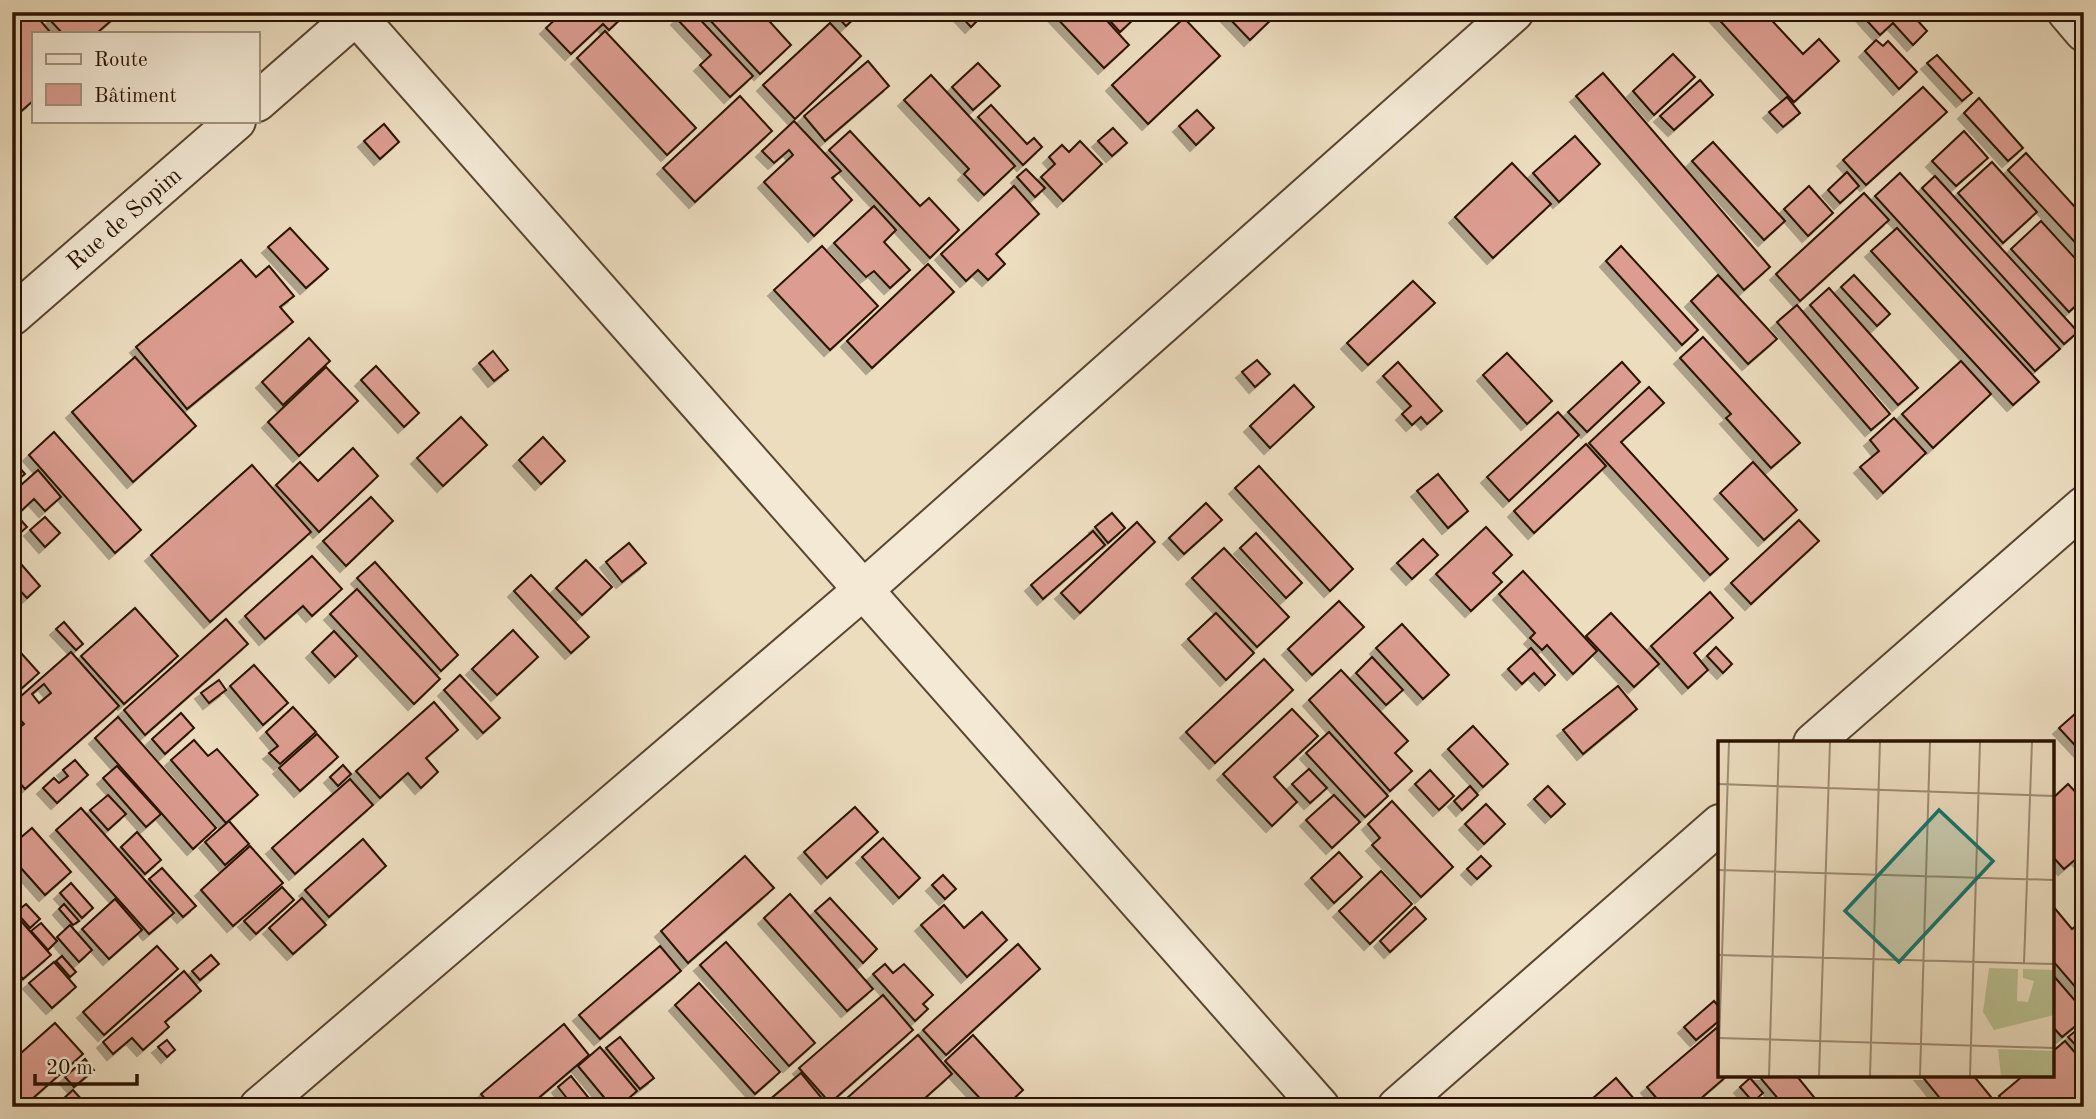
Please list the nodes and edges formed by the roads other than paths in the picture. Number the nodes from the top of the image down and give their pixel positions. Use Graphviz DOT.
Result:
graph roads {
  1 [pos="1514,12"];
  2 [pos="2067,12"];
  3 [pos="356,14"];
  4 [pos="2084,32"];
  5 [pos="259,100"];
  6 [pos="235,122"];
  7 [pos="12,316"];
  8 [pos="2084,506"];
  9 [pos="863,590"];
  10 [pos="1815,741"];
  11 [pos="1718,826"];
  12 [pos="259,1107"];
  13 [pos="1320,1107"];
  14 [pos="1397,1107"];
  1 -- 9 [label="street"];
  2 -- 4 [label="street"];
  3 -- 5 [label="street"];
  3 -- 9 [label="street"];
  6 -- 7 [label="street, Rue de Sopim"];
  8 -- 10 [label="street"];
  9 -- 12 [label="street"];
  9 -- 13 [label="street"];
  11 -- 14 [label="street"];
}
